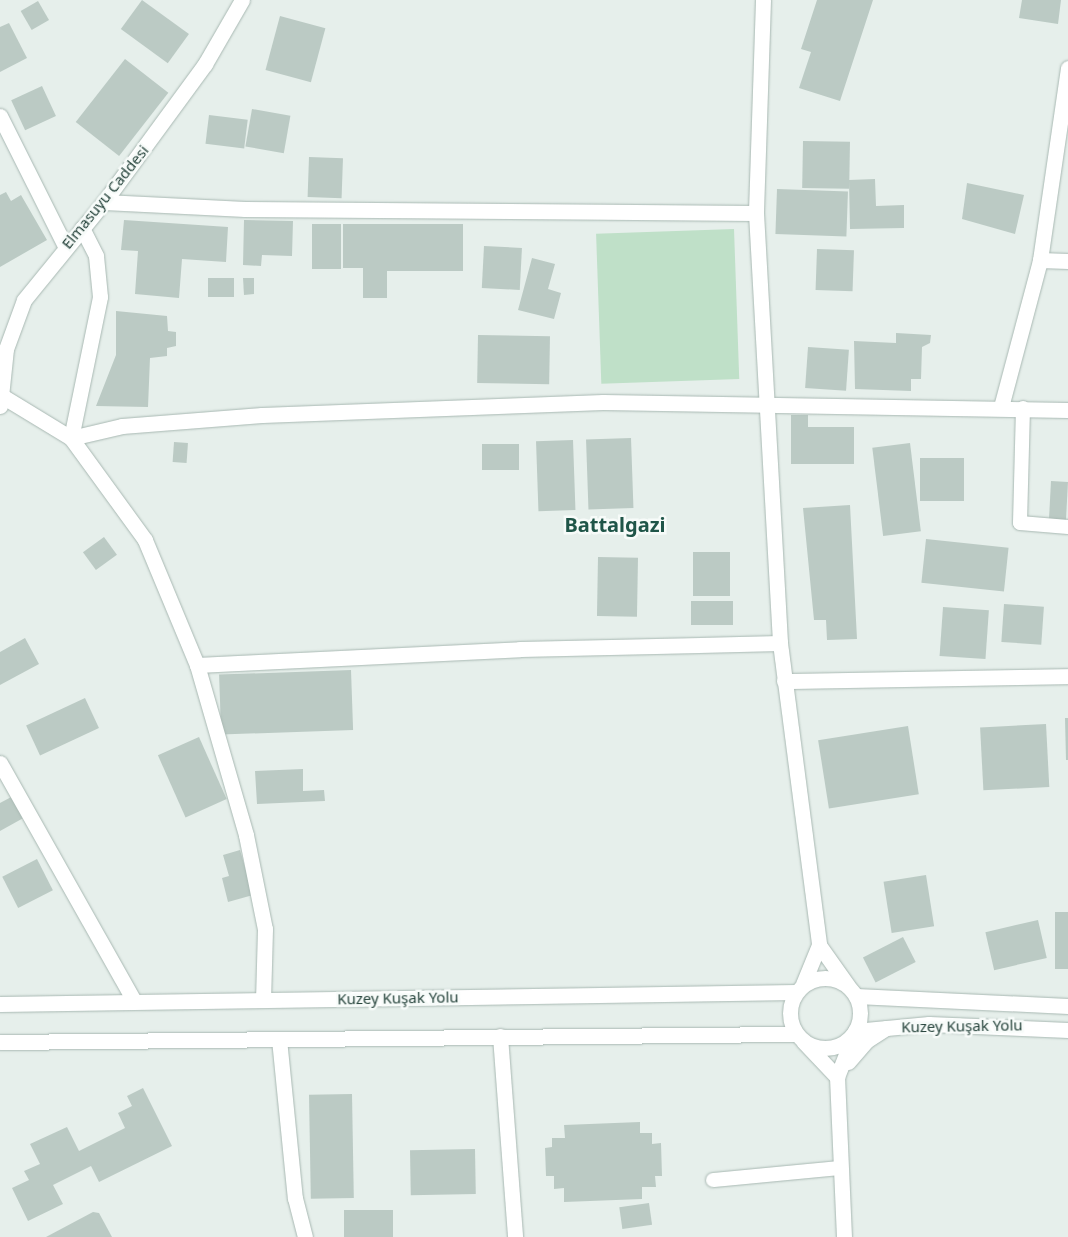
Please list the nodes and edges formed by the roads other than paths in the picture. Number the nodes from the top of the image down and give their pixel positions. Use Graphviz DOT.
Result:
graph roads {
  1 [pos="242,0"];
  2 [pos="764,0"];
  3 [pos="1068,68"];
  4 [pos="0,116"];
  5 [pos="104,202"];
  6 [pos="756,213"];
  7 [pos="82,228"];
  8 [pos="65,246"];
  9 [pos="1040,260"];
  10 [pos="1068,261"];
  11 [pos="1,401"];
  12 [pos="766,402"];
  13 [pos="1001,407"];
  14 [pos="1023,408"];
  15 [pos="1068,410"];
  16 [pos="71,438"];
  17 [pos="1068,527"];
  18 [pos="780,643"];
  19 [pos="197,665"];
  20 [pos="1068,676"];
  21 [pos="784,681"];
  22 [pos="0,762"];
  23 [pos="819,945"];
  24 [pos="800,988"];
  25 [pos="852,991"];
  26 [pos="264,1000"];
  27 [pos="134,1001"];
  28 [pos="0,1004"];
  29 [pos="1068,1006"];
  30 [pos="886,1028"];
  31 [pos="1068,1030"];
  32 [pos="855,1031"];
  33 [pos="500,1036"];
  34 [pos="800,1037"];
  35 [pos="279,1038"];
  36 [pos="0,1042"];
  37 [pos="837,1077"];
  38 [pos="840,1168"];
  39 [pos="712,1180"];
  40 [pos="306,1237"];
  41 [pos="515,1237"];
  42 [pos="844,1237"];
  1 -- 5 [label="street, Elmasuyu Caddesi"];
  2 -- 6 [label="street"];
  3 -- 9 [label="street"];
  4 -- 8 [label="street"];
  5 -- 6 [label="street"];
  5 -- 7 [label="street, Elmasuyu Caddesi"];
  6 -- 12 [label="street"];
  7 -- 8 [label="street, Elmasuyu Caddesi"];
  7 -- 16 [label="street"];
  8 -- 11 [label="street, Elmasuyu Caddesi"];
  9 -- 10 [label="street"];
  9 -- 13 [label="street"];
  11 -- 16 [label="street"];
  12 -- 13 [label="street"];
  12 -- 16 [label="street"];
  12 -- 18 [label="street"];
  13 -- 14 [label="street"];
  14 -- 15 [label="street"];
  14 -- 17 [label="lane"];
  16 -- 19 [label="street"];
  18 -- 19 [label="street"];
  18 -- 21 [label="street"];
  19 -- 26 [label="street"];
  20 -- 21 [label="street"];
  21 -- 23 [label="street"];
  22 -- 27 [label="street"];
  23 -- 24 [label="street"];
  23 -- 25 [label="street"];
  24 -- 25 [label="street"];
  24 -- 26 [label="street, Kuzey Kuşak Yolu"];
  24 -- 34 [label="street"];
  25 -- 29 [label="street, Kuzey Kuşak Yolu"];
  25 -- 32 [label="street"];
  26 -- 27 [label="street, Kuzey Kuşak Yolu"];
  27 -- 28 [label="street, Kuzey Kuşak Yolu"];
  30 -- 31 [label="street, Kuzey Kuşak Yolu"];
  30 -- 32 [label="street, Kuzey Kuşak Yolu"];
  30 -- 37 [label="street"];
  32 -- 34 [label="street"];
  32 -- 37 [label="street"];
  33 -- 34 [label="street"];
  33 -- 35 [label="street"];
  33 -- 41 [label="street"];
  34 -- 37 [label="street"];
  35 -- 36 [label="street"];
  35 -- 40 [label="street"];
  37 -- 38 [label="street"];
  38 -- 39 [label="lane"];
  38 -- 42 [label="street"];
}
